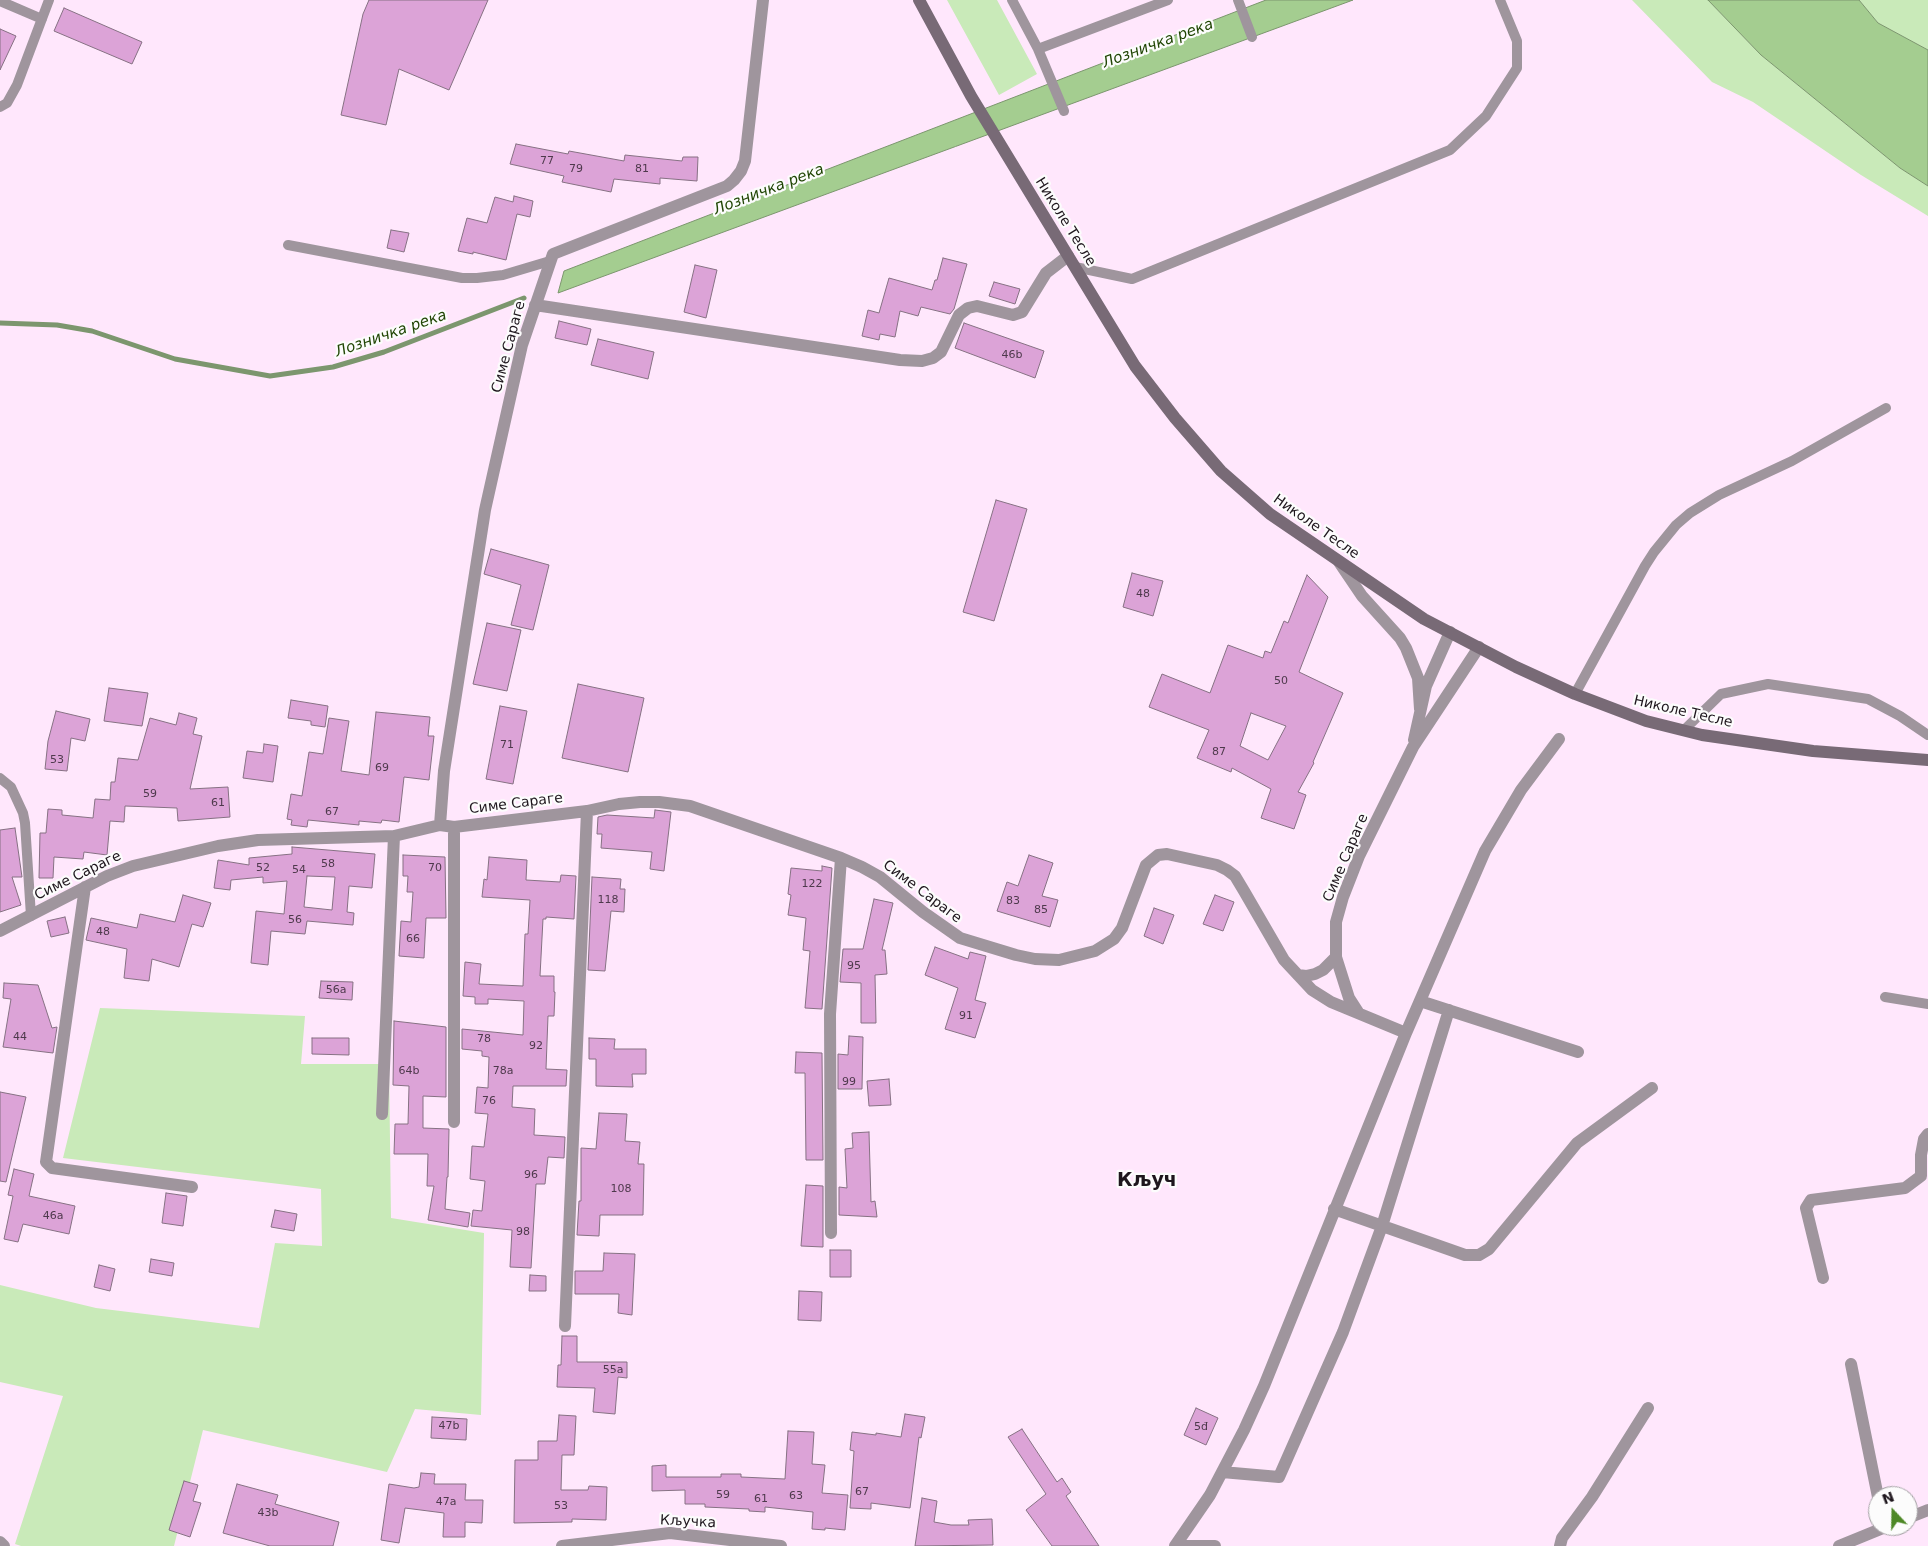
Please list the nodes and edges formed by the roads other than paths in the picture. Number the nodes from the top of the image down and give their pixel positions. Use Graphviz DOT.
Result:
graph roads {
  1 [pos="49,0"];
  2 [pos="763,0"];
  3 [pos="919,0"];
  4 [pos="1012,0"];
  5 [pos="1168,0"];
  6 [pos="1238,0"];
  7 [pos="1500,0"];
  8 [pos="0,1"];
  9 [pos="42,19"];
  10 [pos="1252,37"];
  11 [pos="1038,49"];
  12 [pos="0,107"];
  13 [pos="1064,111"];
  14 [pos="288,245"];
  15 [pos="1068,256"];
  16 [pos="550,261"];
  17 [pos="1075,268"];
  18 [pos="535,305"];
  19 [pos="1886,408"];
  20 [pos="1339,562"];
  21 [pos="1450,632"];
  22 [pos="1479,647"];
  23 [pos="1575,694"];
  24 [pos="1420,709"];
  25 [pos="1684,730"];
  26 [pos="1928,735"];
  27 [pos="1559,739"];
  28 [pos="1413,748"];
  29 [pos="1928,760"];
  30 [pos="0,778"];
  31 [pos="587,811"];
  32 [pos="440,825"];
  33 [pos="454,827"];
  34 [pos="394,836"];
  35 [pos="841,858"];
  36 [pos="85,887"];
  37 [pos="31,916"];
  38 [pos="0,931"];
  39 [pos="1336,957"];
  40 [pos="1298,975"];
  41 [pos="1885,997"];
  42 [pos="1420,1001"];
  43 [pos="1928,1004"];
  44 [pos="1449,1010"];
  45 [pos="1358,1012"];
  46 [pos="1406,1033"];
  47 [pos="1578,1052"];
  48 [pos="1652,1088"];
  49 [pos="382,1114"];
  50 [pos="454,1122"];
  51 [pos="1928,1134"];
  52 [pos="192,1187"];
  53 [pos="1334,1209"];
  54 [pos="1382,1226"];
  55 [pos="831,1233"];
  56 [pos="1823,1278"];
  57 [pos="565,1326"];
  58 [pos="1851,1364"];
  59 [pos="1648,1408"];
  60 [pos="1222,1472"];
  61 [pos="1876,1486"];
  62 [pos="1868,1534"];
  63 [pos="0,1542"];
  64 [pos="4,1546"];
  65 [pos="562,1546"];
  66 [pos="781,1546"];
  67 [pos="1175,1546"];
  68 [pos="1184,1546"];
  69 [pos="1215,1546"];
  70 [pos="1560,1546"];
  71 [pos="1839,1546"];
  1 -- 9 [label="lane"];
  2 -- 16 [label="street"];
  3 -- 15 [label="street, Николе Тесле"];
  4 -- 11 [label="lane"];
  5 -- 11 [label="lane"];
  6 -- 10 [label="lane"];
  7 -- 17 [label="lane"];
  8 -- 9 [label="lane"];
  9 -- 12 [label="lane"];
  11 -- 13 [label="lane"];
  14 -- 16 [label="lane"];
  15 -- 17 [label="street, Николе Тесле"];
  15 -- 18 [label="street"];
  16 -- 18 [label="street, Симе Сараге"];
  17 -- 20 [label="street, Николе Тесле"];
  18 -- 32 [label="street, Симе Сараге"];
  19 -- 23 [label="lane"];
  20 -- 21 [label="street, Николе Тесле"];
  20 -- 24 [label="street"];
  21 -- 22 [label="street, Николе Тесле"];
  21 -- 24 [label="street"];
  22 -- 23 [label="street, Николе Тесле"];
  22 -- 28 [label="street"];
  23 -- 25 [label="street, Николе Тесле"];
  24 -- 28 [label="street"];
  25 -- 26 [label="lane"];
  25 -- 29 [label="street, Николе Тесле"];
  27 -- 42 [label="street"];
  28 -- 39 [label="street, Симе Сараге"];
  30 -- 37 [label="lane"];
  31 -- 33 [label="street, Симе Сараге"];
  31 -- 35 [label="street, Симе Сараге"];
  31 -- 57 [label="street"];
  32 -- 33 [label="street, Симе Сараге"];
  32 -- 34 [label="street, Симе Сараге"];
  33 -- 50 [label="street"];
  34 -- 36 [label="street, Симе Сараге"];
  34 -- 49 [label="street"];
  35 -- 40 [label="street, Симе Сараге"];
  35 -- 55 [label="street"];
  36 -- 37 [label="street, Симе Сараге"];
  36 -- 52 [label="street"];
  37 -- 38 [label="street, Симе Сараге"];
  39 -- 40 [label="street"];
  39 -- 45 [label="street, Симе Сараге"];
  40 -- 45 [label="street, Симе Сараге"];
  41 -- 43 [label="lane"];
  42 -- 44 [label="street"];
  42 -- 46 [label="street"];
  44 -- 47 [label="street"];
  44 -- 54 [label="street"];
  45 -- 46 [label="street, Симе Сараге"];
  46 -- 53 [label="street"];
  48 -- 54 [label="street"];
  51 -- 56 [label="street"];
  53 -- 54 [label="street"];
  53 -- 60 [label="street"];
  54 -- 60 [label="street"];
  58 -- 61 [label="street"];
  59 -- 70 [label="street"];
  60 -- 67 [label="street"];
  62 -- 71 [label="street"];
  63 -- 64 [label="street"];
  65 -- 66 [label="street, Кључка"];
  68 -- 69 [label="street"];
}
